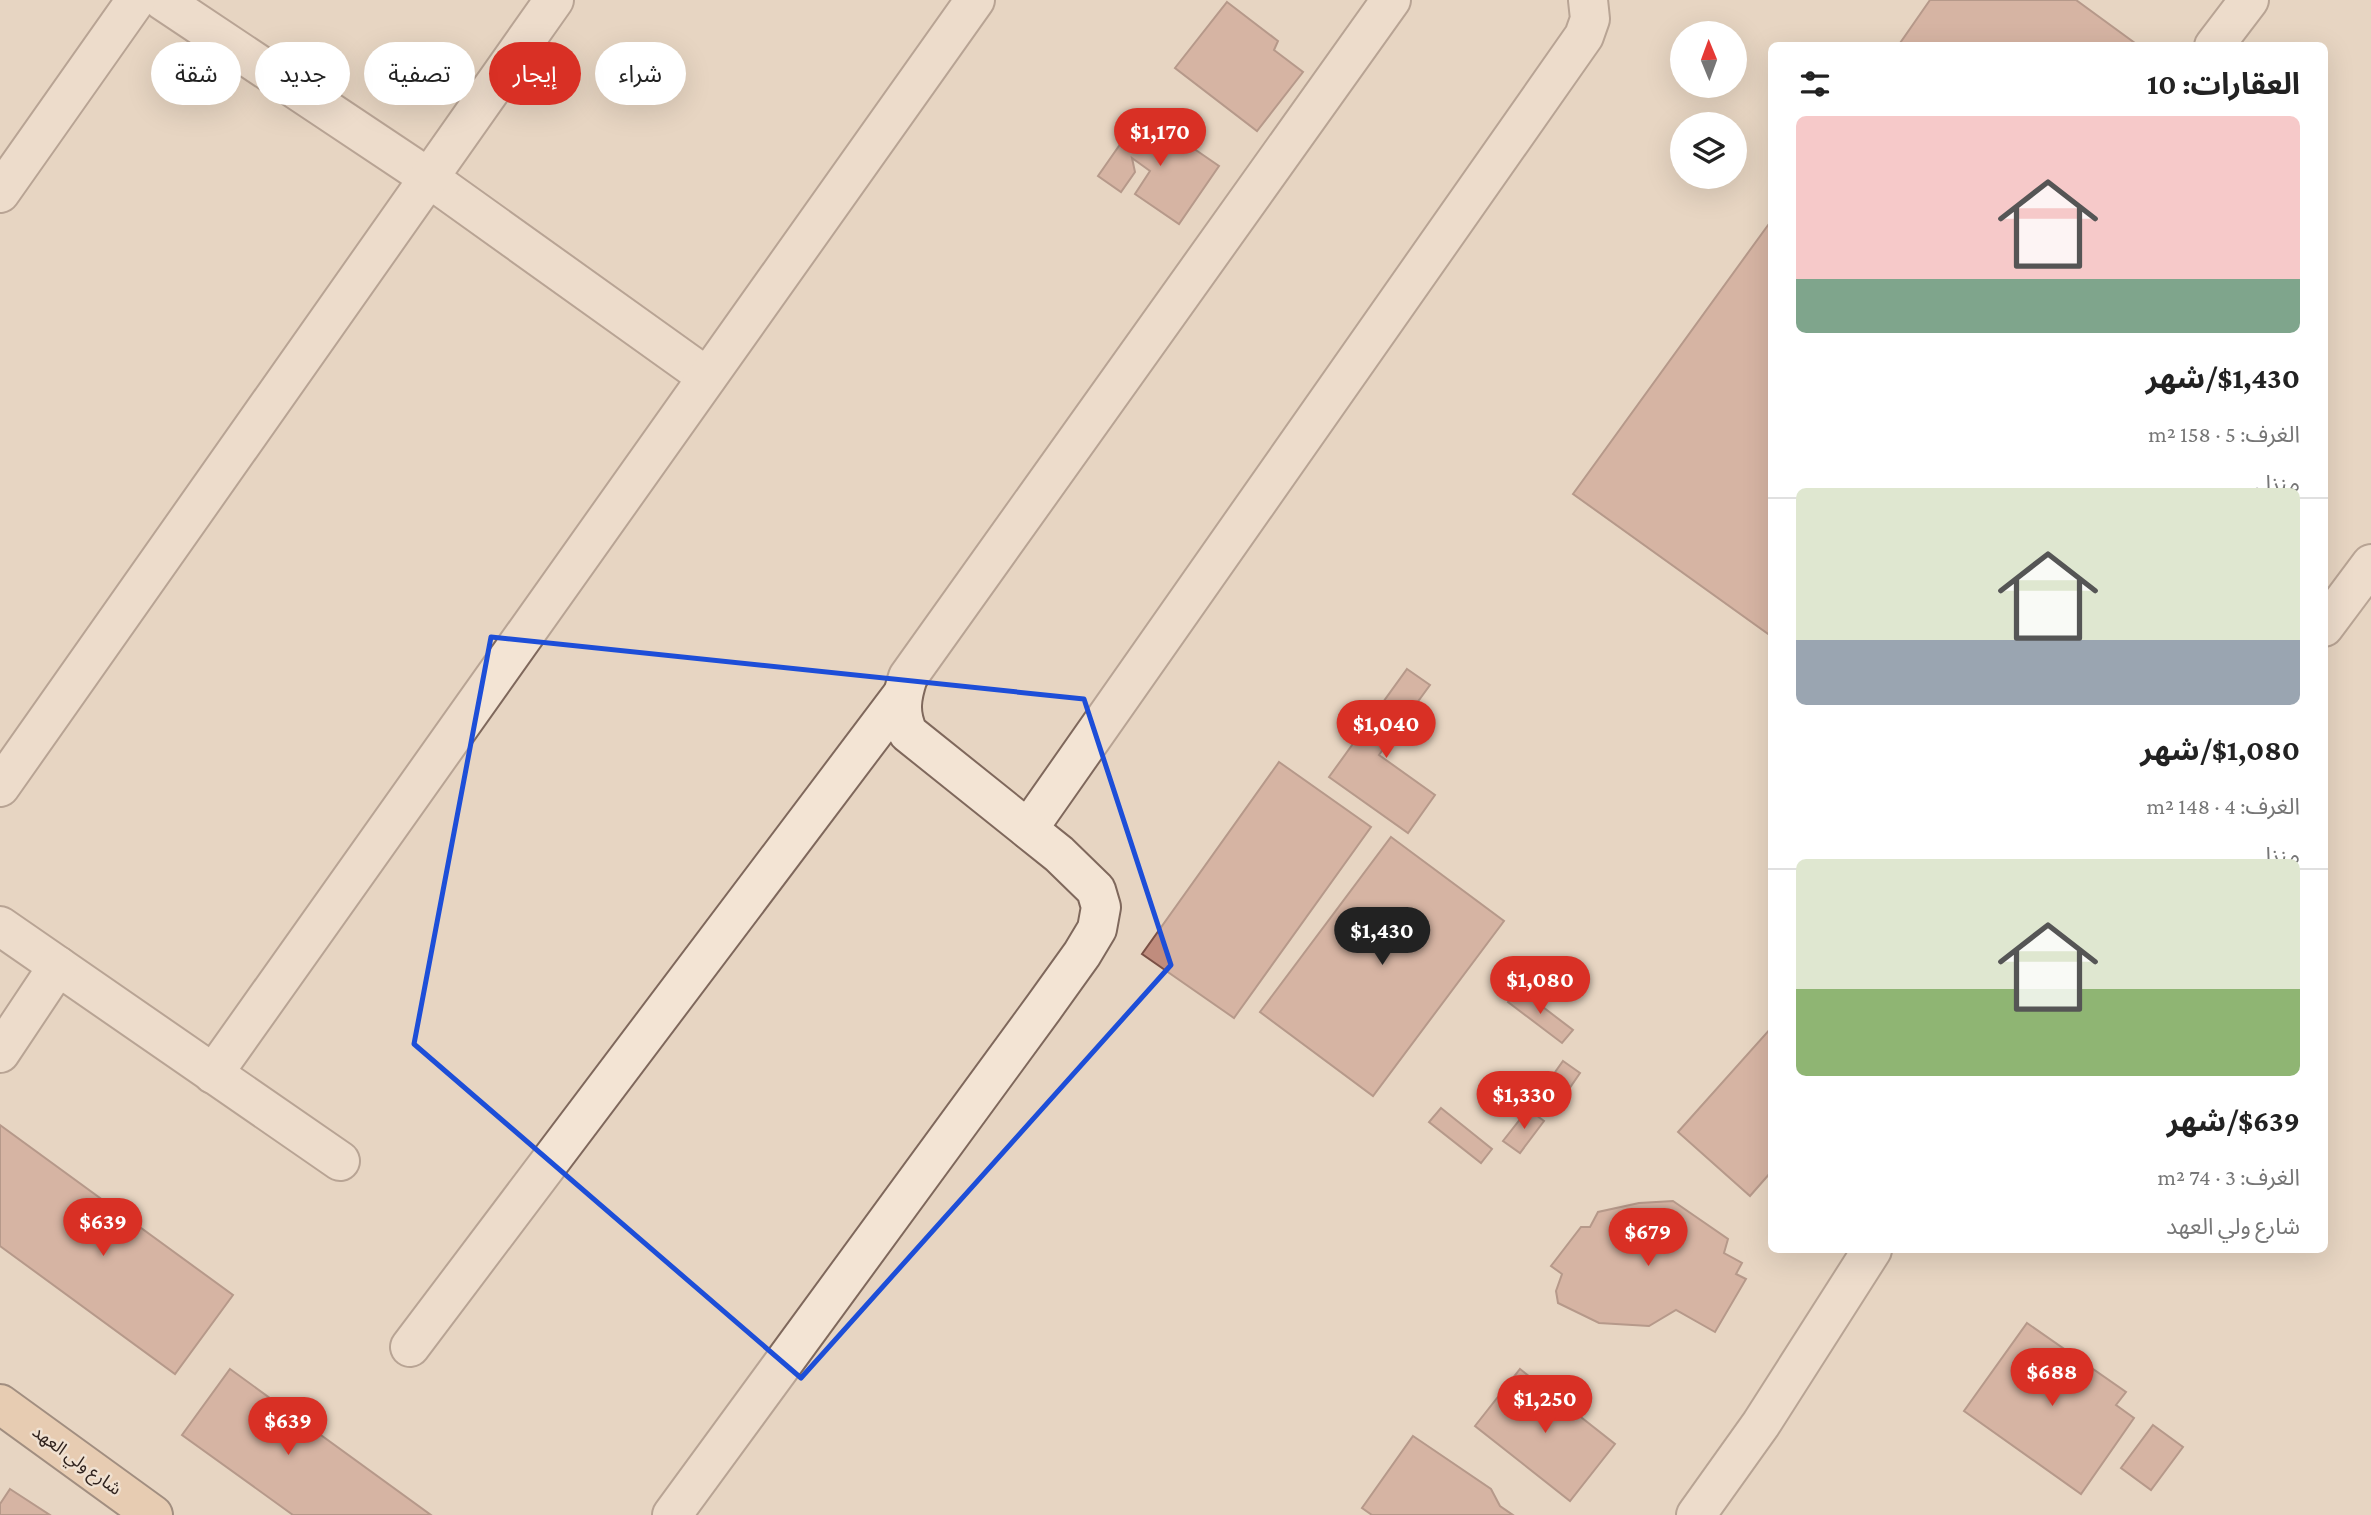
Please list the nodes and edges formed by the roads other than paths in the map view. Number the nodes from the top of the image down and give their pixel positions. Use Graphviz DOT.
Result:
graph roads {
  1 [pos="136,0"];
  2 [pos="162,0"];
  3 [pos="554,0"];
  4 [pos="975,0"];
  5 [pos="1391,0"];
  6 [pos="1588,0"];
  7 [pos="2249,0"];
  8 [pos="2217,42"];
  9 [pos="429,178"];
  10 [pos="0,193"];
  11 [pos="708,377"];
  12 [pos="2371,564"];
  13 [pos="2328,622"];
  14 [pos="902,695"];
  15 [pos="0,787"];
  16 [pos="1028,829"];
  17 [pos="3,934"];
  18 [pos="58,966"];
  19 [pos="0,1053"];
  20 [pos="213,1074"];
  21 [pos="340,1161"];
  22 [pos="1870,1253"];
  23 [pos="410,1346"];
  24 [pos="0,1404"];
  25 [pos="153,1515"];
  26 [pos="672,1515"];
  27 [pos="1696,1515"];
  1 -- 10 [label="street"];
  2 -- 9 [label="street"];
  3 -- 9 [label="street"];
  4 -- 11 [label="street"];
  5 -- 14 [label="street"];
  6 -- 16 [label="street"];
  7 -- 8 [label="street"];
  9 -- 11 [label="street"];
  9 -- 15 [label="street"];
  11 -- 20 [label="street"];
  12 -- 13 [label="street"];
  14 -- 16 [label="street"];
  14 -- 23 [label="street"];
  16 -- 26 [label="street"];
  17 -- 18 [label="street"];
  18 -- 19 [label="street"];
  18 -- 20 [label="street"];
  20 -- 21 [label="street"];
  22 -- 27 [label="street"];
  24 -- 25 [label="main road, شارع ولي العهد"];
}
